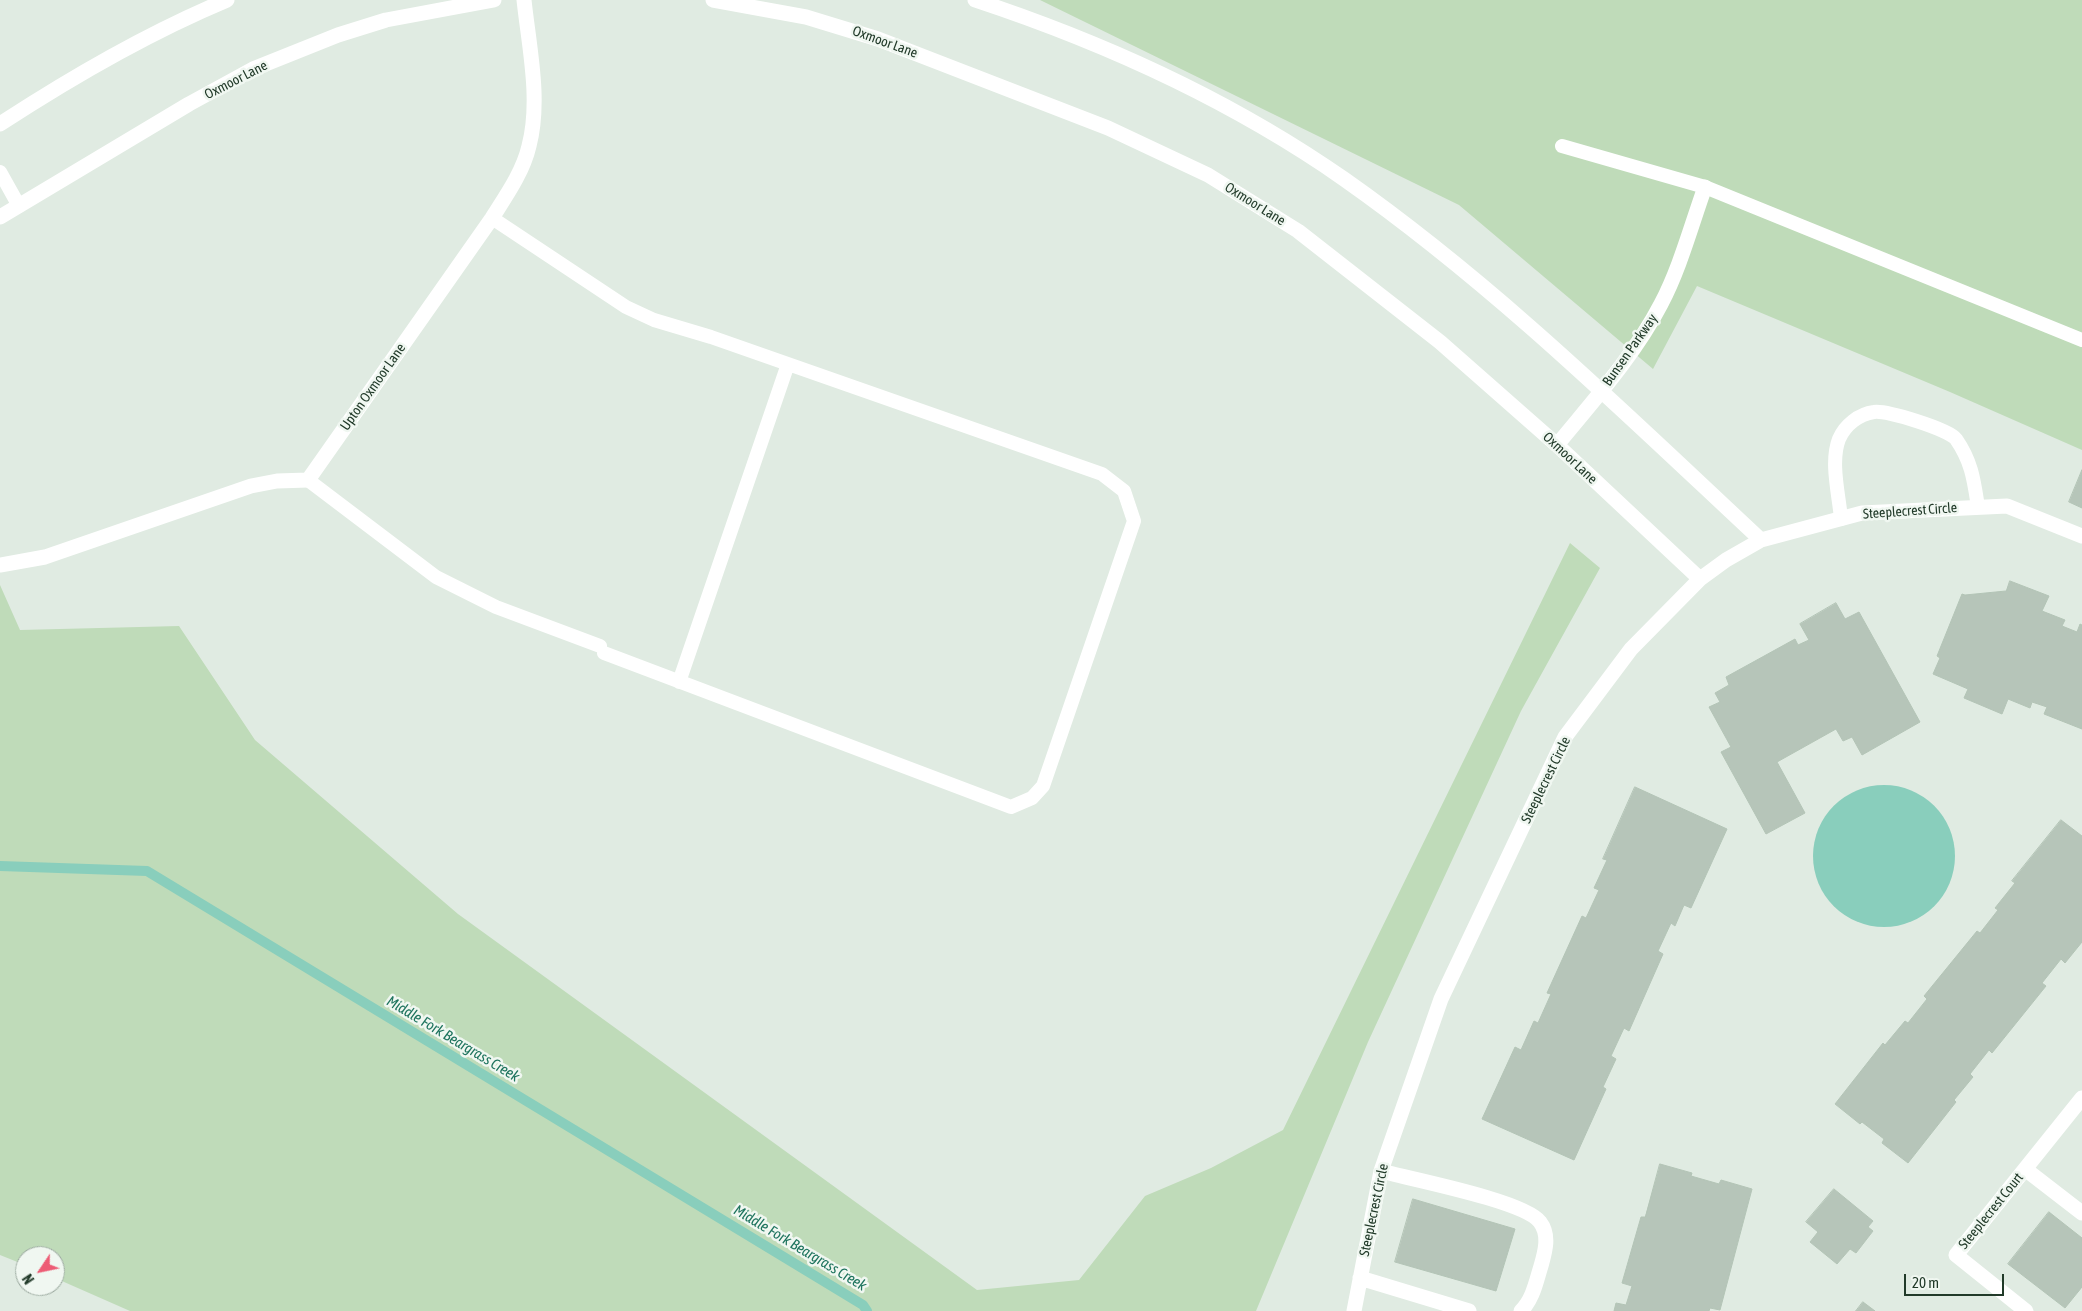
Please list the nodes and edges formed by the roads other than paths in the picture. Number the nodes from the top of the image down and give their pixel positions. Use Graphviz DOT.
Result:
graph roads {
  1 [pos="227,0"];
  2 [pos="494,0"];
  3 [pos="524,0"];
  4 [pos="713,0"];
  5 [pos="975,0"];
  6 [pos="0,124"];
  7 [pos="1562,146"];
  8 [pos="0,172"];
  9 [pos="1705,187"];
  10 [pos="19,206"];
  11 [pos="0,217"];
  12 [pos="492,218"];
  13 [pos="2082,340"];
  14 [pos="788,364"];
  15 [pos="1601,391"];
  16 [pos="1557,445"];
  17 [pos="308,480"];
  18 [pos="1978,507"];
  19 [pos="1841,519"];
  20 [pos="2082,536"];
  21 [pos="1761,540"];
  22 [pos="0,565"];
  23 [pos="1700,578"];
  24 [pos="680,682"];
  25 [pos="2082,1098"];
  26 [pos="2024,1169"];
  27 [pos="1381,1171"];
  28 [pos="2082,1213"];
  29 [pos="1360,1278"];
  30 [pos="1354,1311"];
  31 [pos="1469,1311"];
  32 [pos="1521,1311"];
  33 [pos="2026,1311"];
  1 -- 6 [label="street"];
  2 -- 10 [label="street, Oxmoor Lane"];
  3 -- 12 [label="street, Upton Oxmoor Lane"];
  4 -- 16 [label="street, Oxmoor Lane"];
  5 -- 15 [label="street"];
  7 -- 9 [label="lane"];
  8 -- 10 [label="lane"];
  9 -- 13 [label="lane"];
  9 -- 15 [label="street, Bunsen Parkway"];
  10 -- 11 [label="street, Oxmoor Lane"];
  12 -- 14 [label="lane"];
  12 -- 17 [label="street, Upton Oxmoor Lane"];
  14 -- 24 [label="lane"];
  14 -- 24 [label="lane"];
  15 -- 16 [label="street, Bunsen Parkway"];
  15 -- 21 [label="street"];
  16 -- 23 [label="street, Oxmoor Lane"];
  17 -- 22 [label="street"];
  17 -- 24 [label="lane"];
  18 -- 19 [label="street, Steeplecrest Circle"];
  18 -- 19 [label="lane"];
  18 -- 20 [label="street, Steeplecrest Circle"];
  19 -- 21 [label="street, Steeplecrest Circle"];
  21 -- 23 [label="street, Steeplecrest Circle"];
  23 -- 27 [label="street, Steeplecrest Circle"];
  25 -- 26 [label="street, Steeplecrest Court"];
  26 -- 28 [label="street"];
  26 -- 33 [label="street, Steeplecrest Court"];
  27 -- 29 [label="street, Steeplecrest Circle"];
  27 -- 32 [label="street"];
  29 -- 30 [label="street, Steeplecrest Circle"];
  29 -- 31 [label="street"];
}
